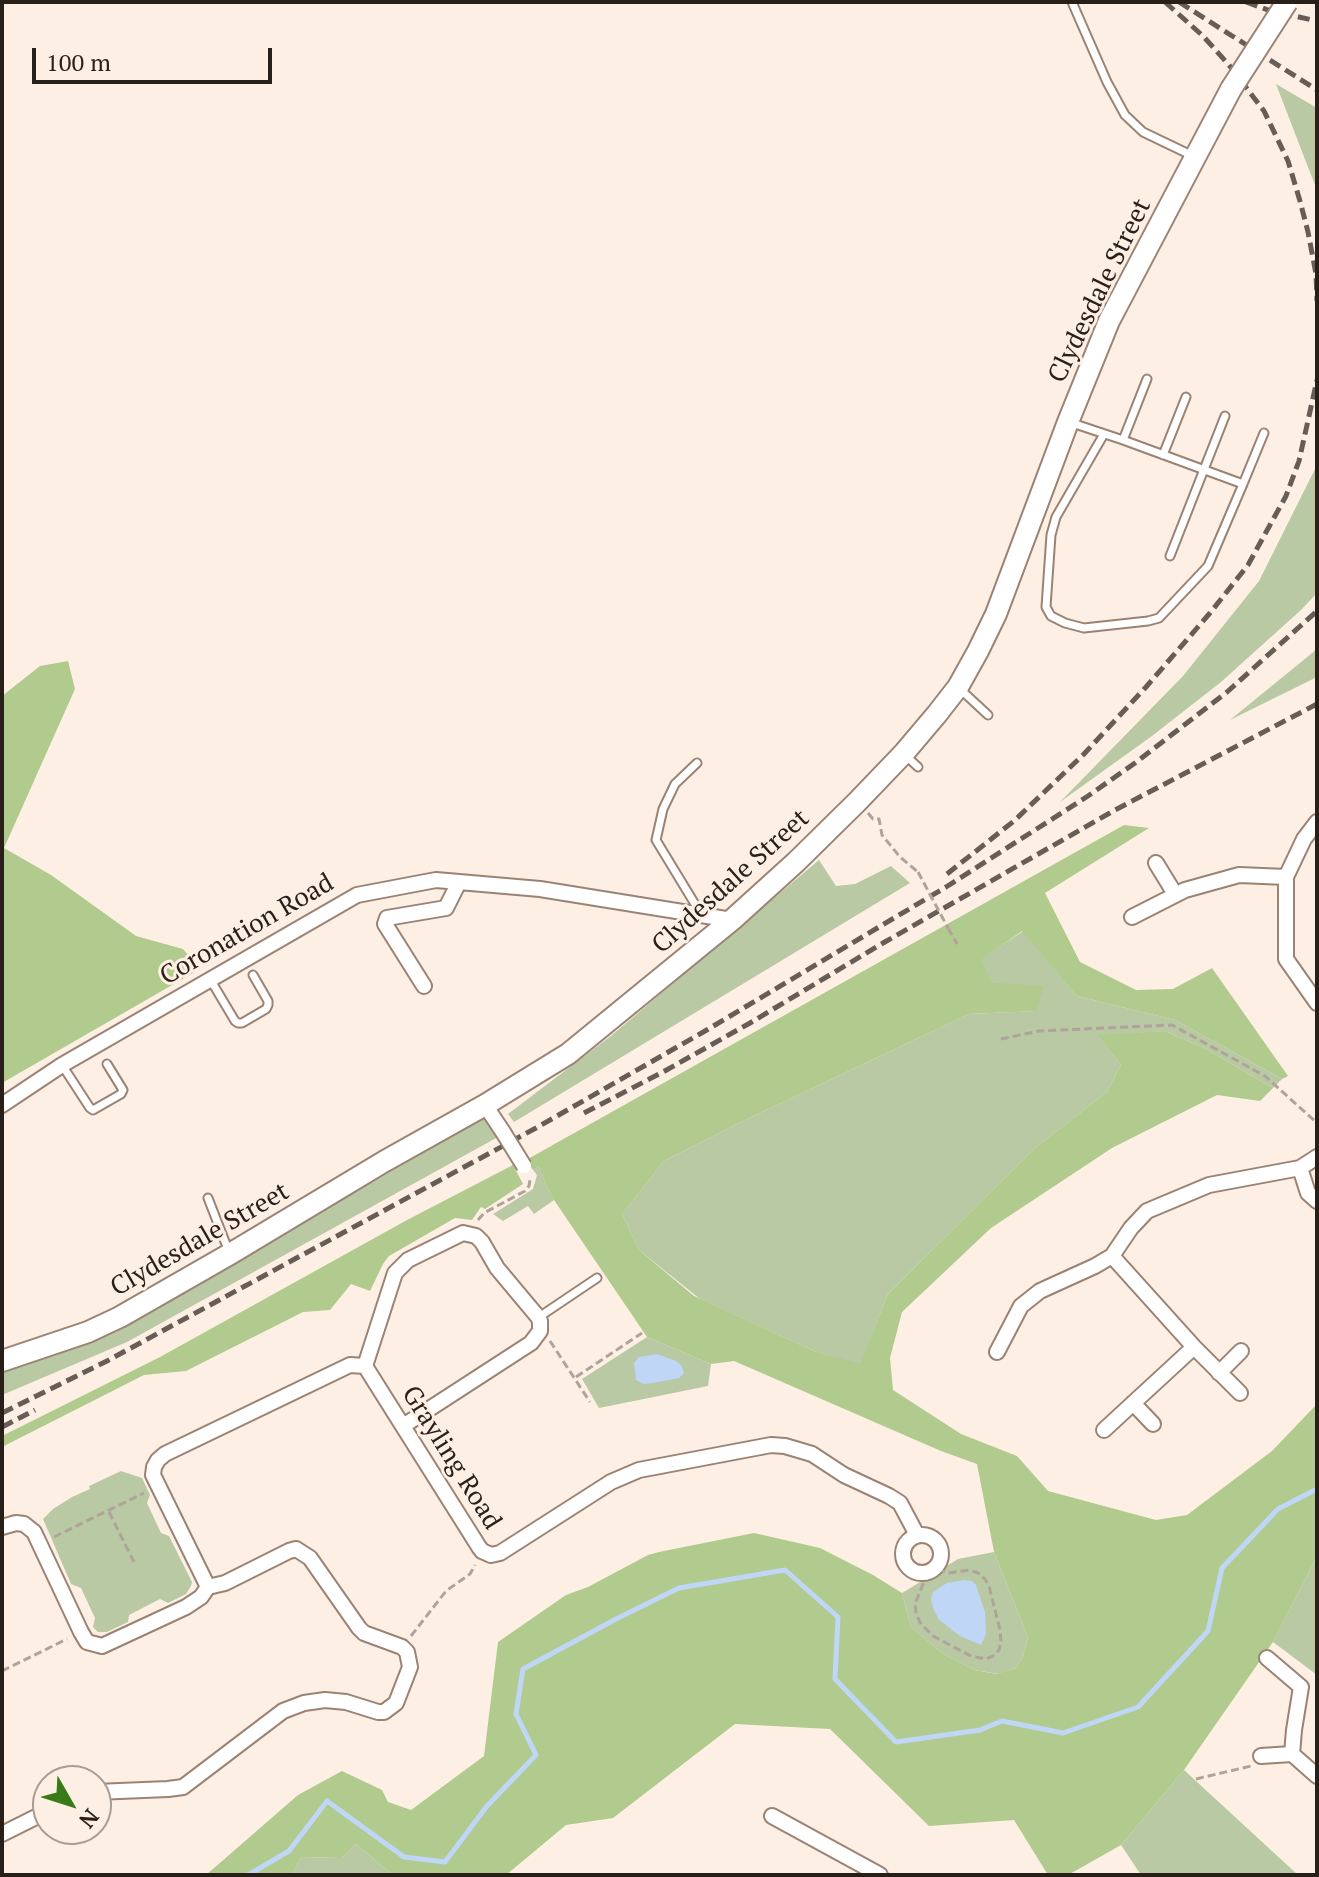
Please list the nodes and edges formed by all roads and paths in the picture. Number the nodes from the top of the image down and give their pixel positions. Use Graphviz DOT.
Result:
graph roads {
  1 [pos="1072,2"];
  2 [pos="1287,2"];
  3 [pos="1195,157"];
  4 [pos="1147,379"];
  5 [pos="1186,397"];
  6 [pos="1225,416"];
  7 [pos="1068,422"];
  8 [pos="1264,433"];
  9 [pos="1104,434"];
  10 [pos="1123,440"];
  11 [pos="1163,455"];
  12 [pos="1204,470"];
  13 [pos="1243,484"];
  14 [pos="1170,556"];
  15 [pos="958,687"];
  16 [pos="988,715"];
  17 [pos="697,763"];
  18 [pos="857,802"];
  19 [pos="1317,822"];
  20 [pos="1156,863"];
  21 [pos="1286,877"];
  22 [pos="459,882"];
  23 [pos="1175,894"];
  24 [pos="701,914"];
  25 [pos="1132,917"];
  26 [pos="732,920"];
  27 [pos="957,944"];
  28 [pos="253,975"];
  29 [pos="210,979"];
  30 [pos="424,986"];
  31 [pos="1317,1003"];
  32 [pos="1001,1039"];
  33 [pos="107,1064"];
  34 [pos="62,1065"];
  35 [pos="2,1105"];
  36 [pos="485,1105"];
  37 [pos="1317,1123"];
  38 [pos="1317,1157"];
  39 [pos="524,1166"];
  40 [pos="1300,1168"];
  41 [pos="208,1198"];
  42 [pos="1317,1201"];
  43 [pos="469,1233"];
  44 [pos="230,1254"];
  45 [pos="1112,1256"];
  46 [pos="597,1278"];
  47 [pos="538,1317"];
  48 [pos="642,1333"];
  49 [pos="538,1335"];
  50 [pos="1194,1347"];
  51 [pos="1241,1351"];
  52 [pos="997,1352"];
  53 [pos="2,1361"];
  54 [pos="365,1366"];
  55 [pos="1219,1373"];
  56 [pos="575,1378"];
  57 [pos="1240,1393"];
  58 [pos="590,1402"];
  59 [pos="1133,1403"];
  60 [pos="1153,1424"];
  61 [pos="403,1426"];
  62 [pos="1104,1430"];
  63 [pos="158,1486"];
  64 [pos="108,1510"];
  65 [pos="2,1527"];
  66 [pos="917,1535"];
  67 [pos="40,1544"];
  68 [pos="482,1551"];
  69 [pos="134,1562"];
  70 [pos="932,1570"];
  71 [pos="208,1587"];
  72 [pos="81,1632"];
  73 [pos="402,1647"];
  74 [pos="1267,1658"];
  75 [pos="2,1671"];
  76 [pos="1292,1754"];
  77 [pos="1261,1756"];
  78 [pos="1317,1776"];
  79 [pos="1196,1779"];
  80 [pos="112,1791"];
  81 [pos="772,1816"];
  82 [pos="32,1819"];
  83 [pos="2,1834"];
  84 [pos="880,1875"];
  1 -- 3 [label="lane"];
  2 -- 3 [label="main road, Clydesdale Street, bridge"];
  3 -- 7 [label="main road, Clydesdale Street"];
  4 -- 10 [label="lane"];
  5 -- 11 [label="lane"];
  6 -- 12 [label="lane"];
  7 -- 9 [label="lane"];
  7 -- 15 [label="main road, Clydesdale Street"];
  8 -- 13 [label="lane"];
  9 -- 10 [label="lane"];
  9 -- 13 [label="lane"];
  10 -- 11 [label="lane"];
  11 -- 12 [label="lane"];
  12 -- 13 [label="lane"];
  12 -- 14 [label="lane"];
  15 -- 16 [label="lane"];
  15 -- 18 [label="main road, Clydesdale Street"];
  17 -- 24 [label="lane"];
  18 -- 26 [label="main road, Clydesdale Street"];
  18 -- 27 [label="path, bridge"];
  19 -- 21 [label="street"];
  20 -- 23 [label="street"];
  21 -- 23 [label="street"];
  21 -- 31 [label="street"];
  22 -- 24 [label="street, Coronation Road"];
  22 -- 29 [label="street, Coronation Road"];
  22 -- 30 [label="street"];
  23 -- 25 [label="street"];
  24 -- 26 [label="street, Coronation Road"];
  26 -- 36 [label="main road, Clydesdale Street"];
  28 -- 29 [label="lane"];
  29 -- 34 [label="street, Coronation Road"];
  32 -- 37 [label="path"];
  33 -- 34 [label="lane"];
  34 -- 35 [label="street, Coronation Road"];
  36 -- 39 [label="street, bridge"];
  36 -- 44 [label="main road, Clydesdale Street"];
  38 -- 40 [label="street"];
  39 -- 43 [label="path"];
  40 -- 42 [label="street"];
  40 -- 45 [label="street"];
  41 -- 44 [label="lane"];
  43 -- 47 [label="street"];
  43 -- 54 [label="street"];
  44 -- 53 [label="main road, Clydesdale Street"];
  45 -- 50 [label="street"];
  45 -- 52 [label="street"];
  46 -- 47 [label="lane"];
  47 -- 49 [label="street"];
  48 -- 56 [label="path"];
  49 -- 56 [label="path"];
  49 -- 61 [label="street"];
  50 -- 55 [label="street"];
  50 -- 59 [label="street"];
  51 -- 55 [label="street"];
  54 -- 61 [label="street, Grayling Road"];
  54 -- 63 [label="street"];
  55 -- 57 [label="street"];
  56 -- 58 [label="path"];
  59 -- 60 [label="street"];
  59 -- 62 [label="street"];
  61 -- 68 [label="street, Grayling Road"];
  63 -- 64 [label="path"];
  63 -- 71 [label="street"];
  64 -- 67 [label="path"];
  64 -- 69 [label="path"];
  65 -- 67 [label="street"];
  66 -- 68 [label="street, Grayling Road"];
  66 -- 70 [label="street, Grayling Road"];
  66 -- 70 [label="street"];
  67 -- 72 [label="street"];
  68 -- 73 [label="path"];
  70 -- 70 [label="path"];
  71 -- 72 [label="street"];
  71 -- 73 [label="street"];
  72 -- 75 [label="path"];
  73 -- 80 [label="street"];
  74 -- 76 [label="street"];
  76 -- 77 [label="street"];
  76 -- 78 [label="street"];
  77 -- 79 [label="path"];
  81 -- 84 [label="street"];
  82 -- 83 [label="street"];
}
